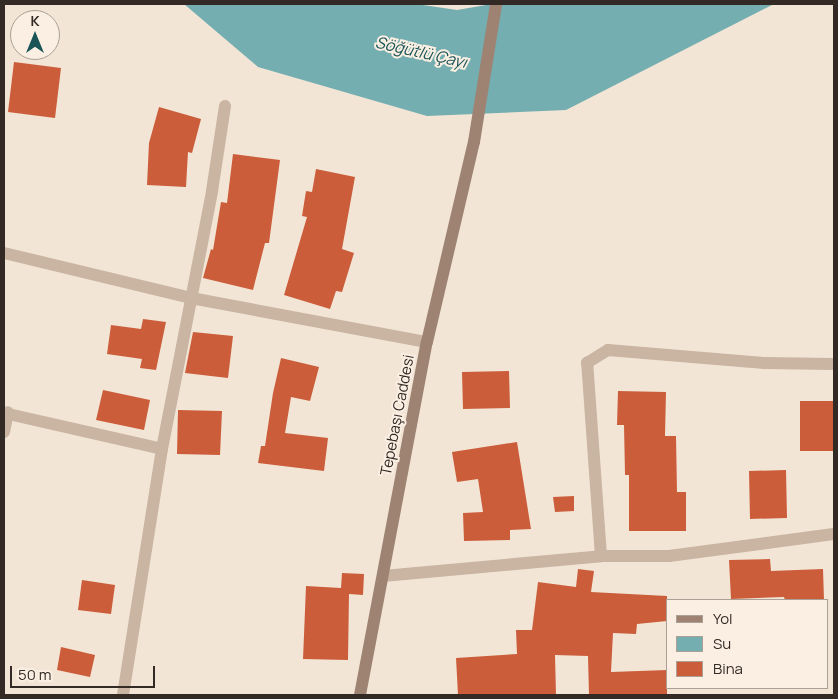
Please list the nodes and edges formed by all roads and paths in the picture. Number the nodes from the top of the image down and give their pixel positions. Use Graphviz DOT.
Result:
graph roads {
  1 [pos="496,4"];
  2 [pos="225,106"];
  3 [pos="4,253"];
  4 [pos="192,298"];
  5 [pos="427,342"];
  6 [pos="834,364"];
  7 [pos="6,412"];
  8 [pos="4,432"];
  9 [pos="162,449"];
  10 [pos="834,534"];
  11 [pos="601,556"];
  12 [pos="383,576"];
  13 [pos="123,695"];
  14 [pos="360,695"];
  1 -- 5 [label="main road, Tepebaşı Caddesi"];
  2 -- 4 [label="street"];
  3 -- 4 [label="street"];
  4 -- 5 [label="street"];
  4 -- 9 [label="street"];
  5 -- 12 [label="main road, Tepebaşı Caddesi"];
  6 -- 11 [label="street"];
  7 -- 8 [label="street"];
  7 -- 9 [label="street"];
  9 -- 13 [label="street"];
  10 -- 11 [label="street"];
  11 -- 12 [label="street"];
  12 -- 14 [label="main road, Tepebaşı Caddesi"];
}
